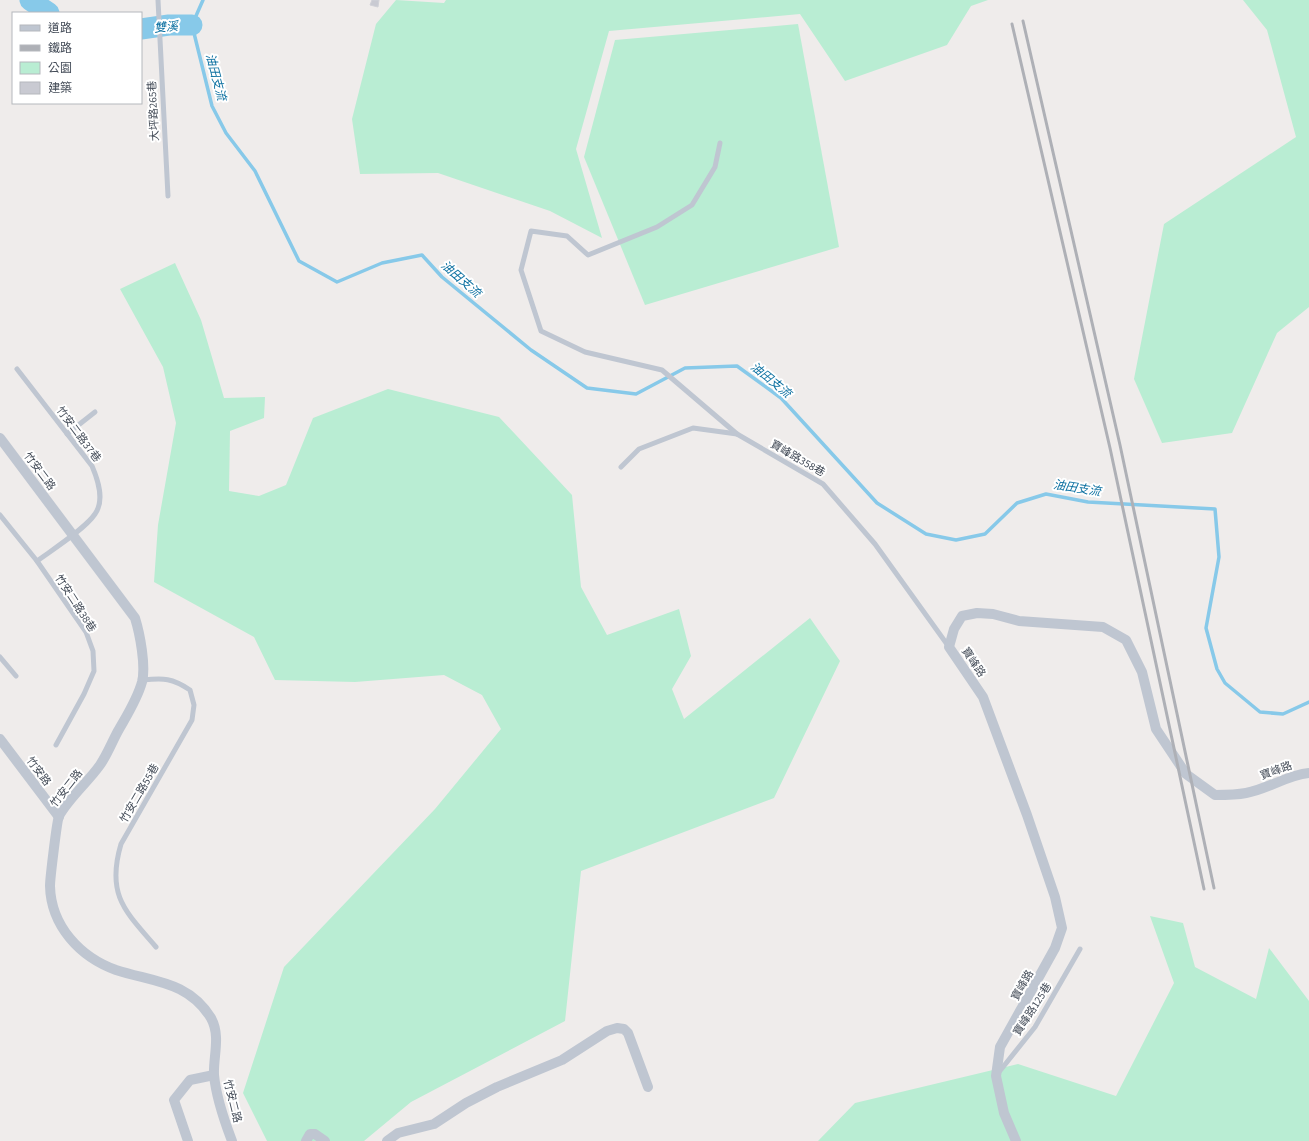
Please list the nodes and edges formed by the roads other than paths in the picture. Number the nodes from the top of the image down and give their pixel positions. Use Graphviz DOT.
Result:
graph roads {
  1 [pos="158,0"];
  2 [pos="720,143"];
  3 [pos="168,196"];
  4 [pos="17,369"];
  5 [pos="95,412"];
  6 [pos="67,434"];
  7 [pos="737,434"];
  8 [pos="0,438"];
  9 [pos="621,467"];
  10 [pos="0,515"];
  11 [pos="73,534"];
  12 [pos="36,561"];
  13 [pos="950,647"];
  14 [pos="0,657"];
  15 [pos="16,676"];
  16 [pos="142,680"];
  17 [pos="0,739"];
  18 [pos="56,745"];
  19 [pos="1309,773"];
  20 [pos="59,817"];
  21 [pos="156,947"];
  22 [pos="1080,949"];
  23 [pos="214,1075"];
  24 [pos="996,1076"];
  25 [pos="648,1087"];
  26 [pos="188,1141"];
  27 [pos="232,1141"];
  28 [pos="306,1141"];
  29 [pos="325,1141"];
  30 [pos="387,1141"];
  31 [pos="1016,1141"];
  1 -- 3 [label="lane, 大坪路265巷"];
  2 -- 7 [label="lane"];
  4 -- 6 [label="lane, 竹安二路37巷"];
  5 -- 6 [label="lane"];
  6 -- 11 [label="lane, 竹安二路37巷"];
  7 -- 9 [label="lane, 寶峰路358巷"];
  7 -- 13 [label="lane, 寶峰路358巷"];
  8 -- 11 [label="street, 竹安二路"];
  10 -- 12 [label="lane, 竹安二路38巷"];
  11 -- 12 [label="lane"];
  11 -- 16 [label="street, 竹安二路"];
  12 -- 18 [label="lane, 竹安二路38巷"];
  13 -- 19 [label="street, 寶峰路"];
  13 -- 24 [label="street, 寶峰路"];
  14 -- 15 [label="lane"];
  16 -- 20 [label="street, 竹安二路"];
  16 -- 21 [label="lane, 竹安二路55巷"];
  17 -- 20 [label="street, 竹安路"];
  20 -- 23 [label="street, 竹安二路"];
  22 -- 24 [label="lane, 寶峰路125巷"];
  23 -- 26 [label="street"];
  23 -- 27 [label="street, 竹安二路"];
  24 -- 31 [label="street, 寶峰路"];
  25 -- 30 [label="street"];
  28 -- 29 [label="street"];
}
